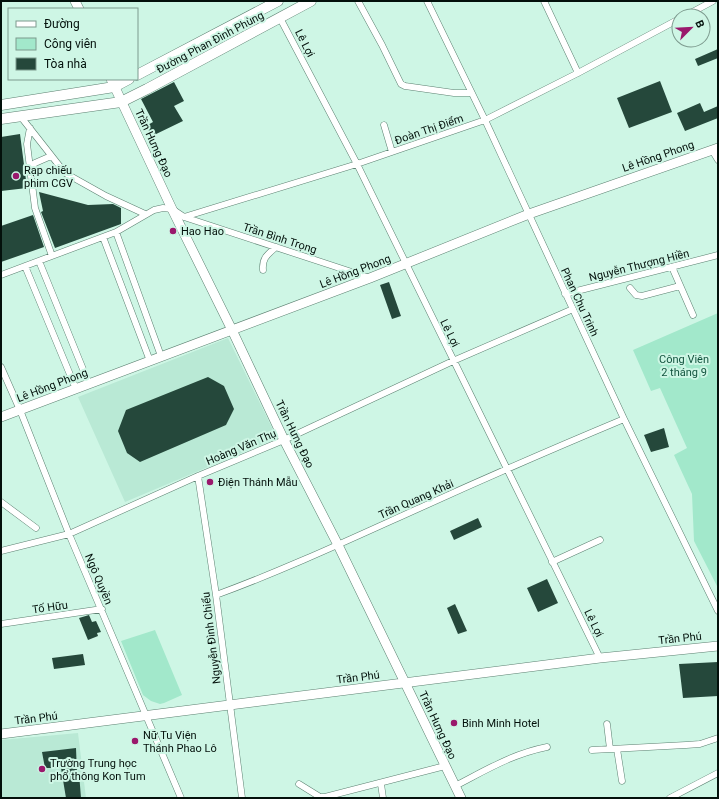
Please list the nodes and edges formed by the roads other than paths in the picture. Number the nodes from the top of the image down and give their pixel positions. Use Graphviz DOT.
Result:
graph roads {
  1 [pos="311,1"];
  2 [pos="358,1"];
  3 [pos="427,1"];
  4 [pos="544,1"];
  5 [pos="713,1"];
  6 [pos="274,2"];
  7 [pos="700,8"];
  8 [pos="280,18"];
  9 [pos="671,23"];
  10 [pos="578,73"];
  11 [pos="138,74"];
  12 [pos="125,80"];
  13 [pos="112,83"];
  14 [pos="471,92"];
  15 [pos="121,102"];
  16 [pos="1,105"];
  17 [pos="20,117"];
  18 [pos="1,119"];
  19 [pos="485,120"];
  20 [pos="384,126"];
  21 [pos="30,128"];
  22 [pos="715,149"];
  23 [pos="392,152"];
  24 [pos="51,156"];
  25 [pos="718,160"];
  26 [pos="357,164"];
  27 [pos="30,169"];
  28 [pos="172,209"];
  29 [pos="145,214"];
  30 [pos="529,214"];
  31 [pos="184,217"];
  32 [pos="116,232"];
  33 [pos="103,237"];
  34 [pos="276,247"];
  35 [pos="718,255"];
  36 [pos="52,256"];
  37 [pos="39,261"];
  38 [pos="405,264"];
  39 [pos="25,266"];
  40 [pos="672,267"];
  41 [pos="263,270"];
  42 [pos="1,275"];
  43 [pos="370,278"];
  44 [pos="680,286"];
  45 [pos="630,288"];
  46 [pos="565,294"];
  47 [pos="573,309"];
  48 [pos="693,315"];
  49 [pos="232,330"];
  50 [pos="161,356"];
  51 [pos="150,361"];
  52 [pos="453,362"];
  53 [pos="1,367"];
  54 [pos="89,384"];
  55 [pos="76,389"];
  56 [pos="20,410"];
  57 [pos="1,417"];
  58 [pos="624,419"];
  59 [pos="284,440"];
  60 [pos="507,469"];
  61 [pos="198,476"];
  62 [pos="1,502"];
  63 [pos="36,528"];
  64 [pos="69,534"];
  65 [pos="600,540"];
  66 [pos="338,545"];
  67 [pos="1,551"];
  68 [pos="552,562"];
  69 [pos="216,595"];
  70 [pos="102,609"];
  71 [pos="718,611"];
  72 [pos="1,624"];
  73 [pos="718,646"];
  74 [pos="600,658"];
  75 [pos="405,683"];
  76 [pos="229,706"];
  77 [pos="146,716"];
  78 [pos="607,724"];
  79 [pos="1,734"];
  80 [pos="718,738"];
  81 [pos="547,747"];
  82 [pos="610,749"];
  83 [pos="617,749"];
  84 [pos="592,750"];
  85 [pos="445,766"];
  86 [pos="718,773"];
  87 [pos="622,781"];
  88 [pos="300,784"];
  89 [pos="381,784"];
  90 [pos="455,786"];
  91 [pos="181,798"];
  92 [pos="242,798"];
  93 [pos="383,798"];
  94 [pos="461,798"];
  95 [pos="670,798"];
  1 -- 8 [label="main road, Đường Phan Đình Phùng"];
  2 -- 14 [label="street"];
  3 -- 14 [label="street, Phan Chu Trinh"];
  4 -- 10 [label="street"];
  5 -- 7 [label="street"];
  6 -- 11 [label="main road, Đường Phan Đình Phùng"];
  8 -- 15 [label="main road, Đường Phan Đình Phùng"];
  8 -- 26 [label="street, Lê Lợi"];
  9 -- 10 [label="street, Đoàn Thị Điểm"];
  10 -- 19 [label="street, Đoàn Thị Điểm"];
  12 -- 13 [label="main road"];
  13 -- 15 [label="street, Trần Hưng Đạo"];
  13 -- 16 [label="main road"];
  14 -- 19 [label="street, Phan Chu Trinh"];
  15 -- 17 [label="main road, Đường Phan Đình Phùng"];
  15 -- 28 [label="street, Trần Hưng Đạo"];
  17 -- 18 [label="main road, Đường Phan Đình Phùng"];
  17 -- 21 [label="street"];
  19 -- 23 [label="street, Đoàn Thị Điểm"];
  19 -- 30 [label="street, Phan Chu Trinh"];
  20 -- 23 [label="street"];
  21 -- 24 [label="street"];
  21 -- 27 [label="street"];
  22 -- 25 [label="street"];
  22 -- 30 [label="street, Lê Hồng Phong"];
  23 -- 26 [label="street, Đoàn Thị Điểm"];
  24 -- 27 [label="street"];
  24 -- 29 [label="street"];
  26 -- 31 [label="street, Đoàn Thị Điểm"];
  26 -- 38 [label="street, Lê Lợi"];
  27 -- 36 [label="street"];
  28 -- 29 [label="street"];
  28 -- 31 [label="street"];
  28 -- 49 [label="street, Trần Hưng Đạo"];
  29 -- 32 [label="street"];
  30 -- 38 [label="street, Lê Hồng Phong"];
  30 -- 46 [label="street, Phan Chu Trinh"];
  31 -- 34 [label="street, Trần Bình Trọng"];
  32 -- 33 [label="street"];
  32 -- 50 [label="street"];
  33 -- 36 [label="street"];
  33 -- 51 [label="street"];
  34 -- 41 [label="street"];
  34 -- 43 [label="street, Trần Bình Trọng"];
  35 -- 40 [label="street, Nguyễn Thượng Hiền"];
  36 -- 37 [label="street"];
  37 -- 39 [label="street"];
  37 -- 54 [label="street"];
  38 -- 43 [label="street, Lê Hồng Phong"];
  38 -- 52 [label="street, Lê Lợi"];
  39 -- 42 [label="street"];
  39 -- 55 [label="street"];
  40 -- 44 [label="street"];
  40 -- 46 [label="street, Nguyễn Thượng Hiền"];
  43 -- 49 [label="street, Lê Hồng Phong"];
  44 -- 45 [label="street"];
  44 -- 48 [label="street"];
  46 -- 47 [label="street, Phan Chu Trinh"];
  47 -- 52 [label="street, Hoàng Văn Thụ"];
  47 -- 58 [label="street, Phan Chu Trinh"];
  49 -- 50 [label="street, Lê Hồng Phong"];
  49 -- 59 [label="street, Trần Hưng Đạo"];
  50 -- 51 [label="street, Lê Hồng Phong"];
  51 -- 54 [label="street, Lê Hồng Phong"];
  52 -- 59 [label="street, Hoàng Văn Thụ"];
  52 -- 60 [label="street, Lê Lợi"];
  53 -- 56 [label="street, Ngô Quyền"];
  54 -- 55 [label="street, Lê Hồng Phong"];
  55 -- 56 [label="street, Lê Hồng Phong"];
  56 -- 57 [label="street, Lê Hồng Phong"];
  56 -- 64 [label="street, Ngô Quyền"];
  58 -- 60 [label="street, Trần Quang Khải"];
  58 -- 71 [label="street, Phan Chu Trinh"];
  59 -- 61 [label="street, Hoàng Văn Thụ"];
  59 -- 66 [label="street, Trần Hưng Đạo"];
  60 -- 66 [label="street, Trần Quang Khải"];
  60 -- 68 [label="street, Lê Lợi"];
  61 -- 64 [label="street, Hoàng Văn Thụ"];
  61 -- 69 [label="street, Nguyễn Đình Chiểu"];
  62 -- 63 [label="street"];
  64 -- 67 [label="street, Hoàng Văn Thụ"];
  64 -- 70 [label="street, Ngô Quyền"];
  65 -- 68 [label="street"];
  66 -- 69 [label="street, Trần Quang Khải"];
  66 -- 75 [label="street, Trần Hưng Đạo"];
  68 -- 74 [label="street, Lê Lợi"];
  69 -- 76 [label="street, Nguyễn Đình Chiểu"];
  70 -- 72 [label="street, Tố Hữu"];
  70 -- 77 [label="street, Ngô Quyền"];
  73 -- 74 [label="street, Trần Phú"];
  74 -- 75 [label="street, Trần Phú"];
  75 -- 76 [label="street, Trần Phú"];
  75 -- 85 [label="street, Trần Hưng Đạo"];
  76 -- 77 [label="street, Trần Phú"];
  76 -- 92 [label="street, Nguyễn Đình Chiểu"];
  77 -- 79 [label="street, Trần Phú"];
  77 -- 91 [label="street, Ngô Quyền"];
  78 -- 82 [label="street"];
  80 -- 83 [label="street"];
  81 -- 90 [label="street"];
  82 -- 83 [label="street"];
  82 -- 84 [label="street"];
  83 -- 87 [label="street"];
  85 -- 89 [label="street"];
  85 -- 90 [label="street, Trần Hưng Đạo"];
  86 -- 95 [label="street"];
  88 -- 89 [label="street"];
  89 -- 93 [label="street"];
  90 -- 94 [label="street, Trần Hưng Đạo"];
}
